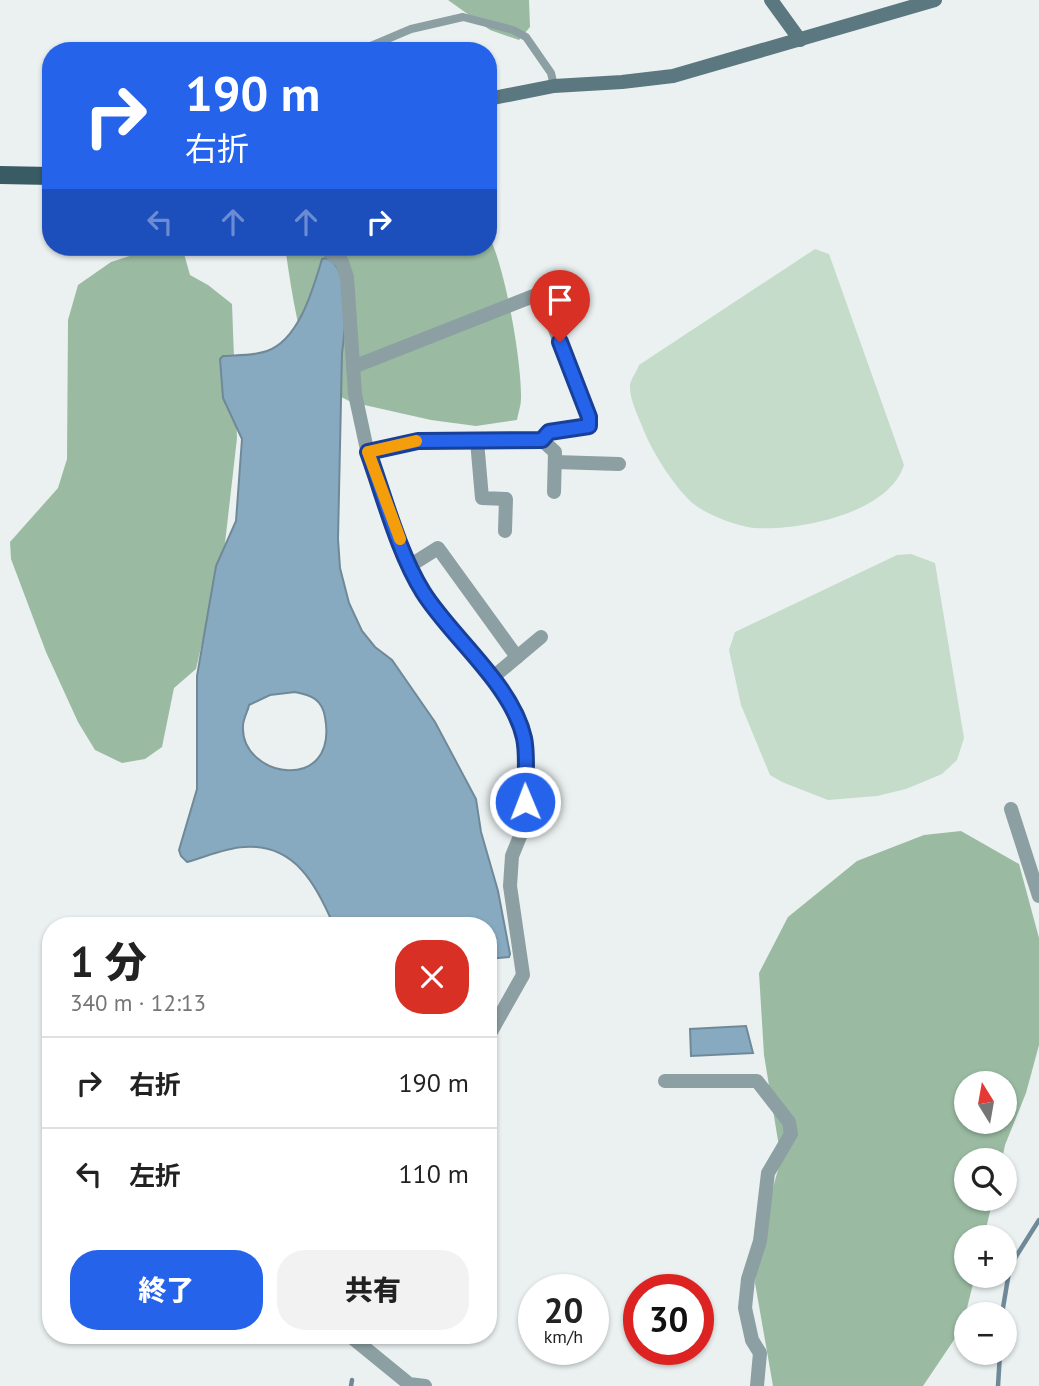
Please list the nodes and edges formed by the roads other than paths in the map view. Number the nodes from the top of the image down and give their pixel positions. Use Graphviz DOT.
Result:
graph roads {
  1 [pos="771,0"];
  2 [pos="935,0"];
  3 [pos="800,40"];
  4 [pos="380,42"];
  5 [pos="554,86"];
  6 [pos="497,97"];
  7 [pos="0,175"];
  8 [pos="42,176"];
  9 [pos="335,256"];
  10 [pos="354,367"];
  11 [pos="542,440"];
  12 [pos="477,441"];
  13 [pos="368,452"];
  14 [pos="555,462"];
  15 [pos="619,464"];
  16 [pos="554,492"];
  17 [pos="505,531"];
  18 [pos="411,565"];
  19 [pos="541,637"];
  20 [pos="517,657"];
  21 [pos="492,678"];
  22 [pos="1011,809"];
  23 [pos="1039,896"];
  24 [pos="497,1021"];
  25 [pos="664,1081"];
  26 [pos="370,1344"];
  27 [pos="425,1386"];
  28 [pos="757,1386"];
  1 -- 3 [label="street"];
  2 -- 3 [label="street"];
  3 -- 5 [label="street"];
  4 -- 5 [label="lane"];
  5 -- 6 [label="street"];
  7 -- 8 [label="main road"];
  9 -- 10 [label="street"];
  10 -- 11 [label="street"];
  10 -- 13 [label="street"];
  11 -- 12 [label="street"];
  11 -- 14 [label="street"];
  12 -- 13 [label="street"];
  12 -- 17 [label="street"];
  13 -- 18 [label="street"];
  14 -- 15 [label="street"];
  14 -- 16 [label="street"];
  18 -- 20 [label="street"];
  18 -- 21 [label="street"];
  19 -- 20 [label="street"];
  20 -- 21 [label="street"];
  21 -- 24 [label="street"];
  22 -- 23 [label="street"];
  25 -- 28 [label="street"];
  26 -- 27 [label="street"];
}
